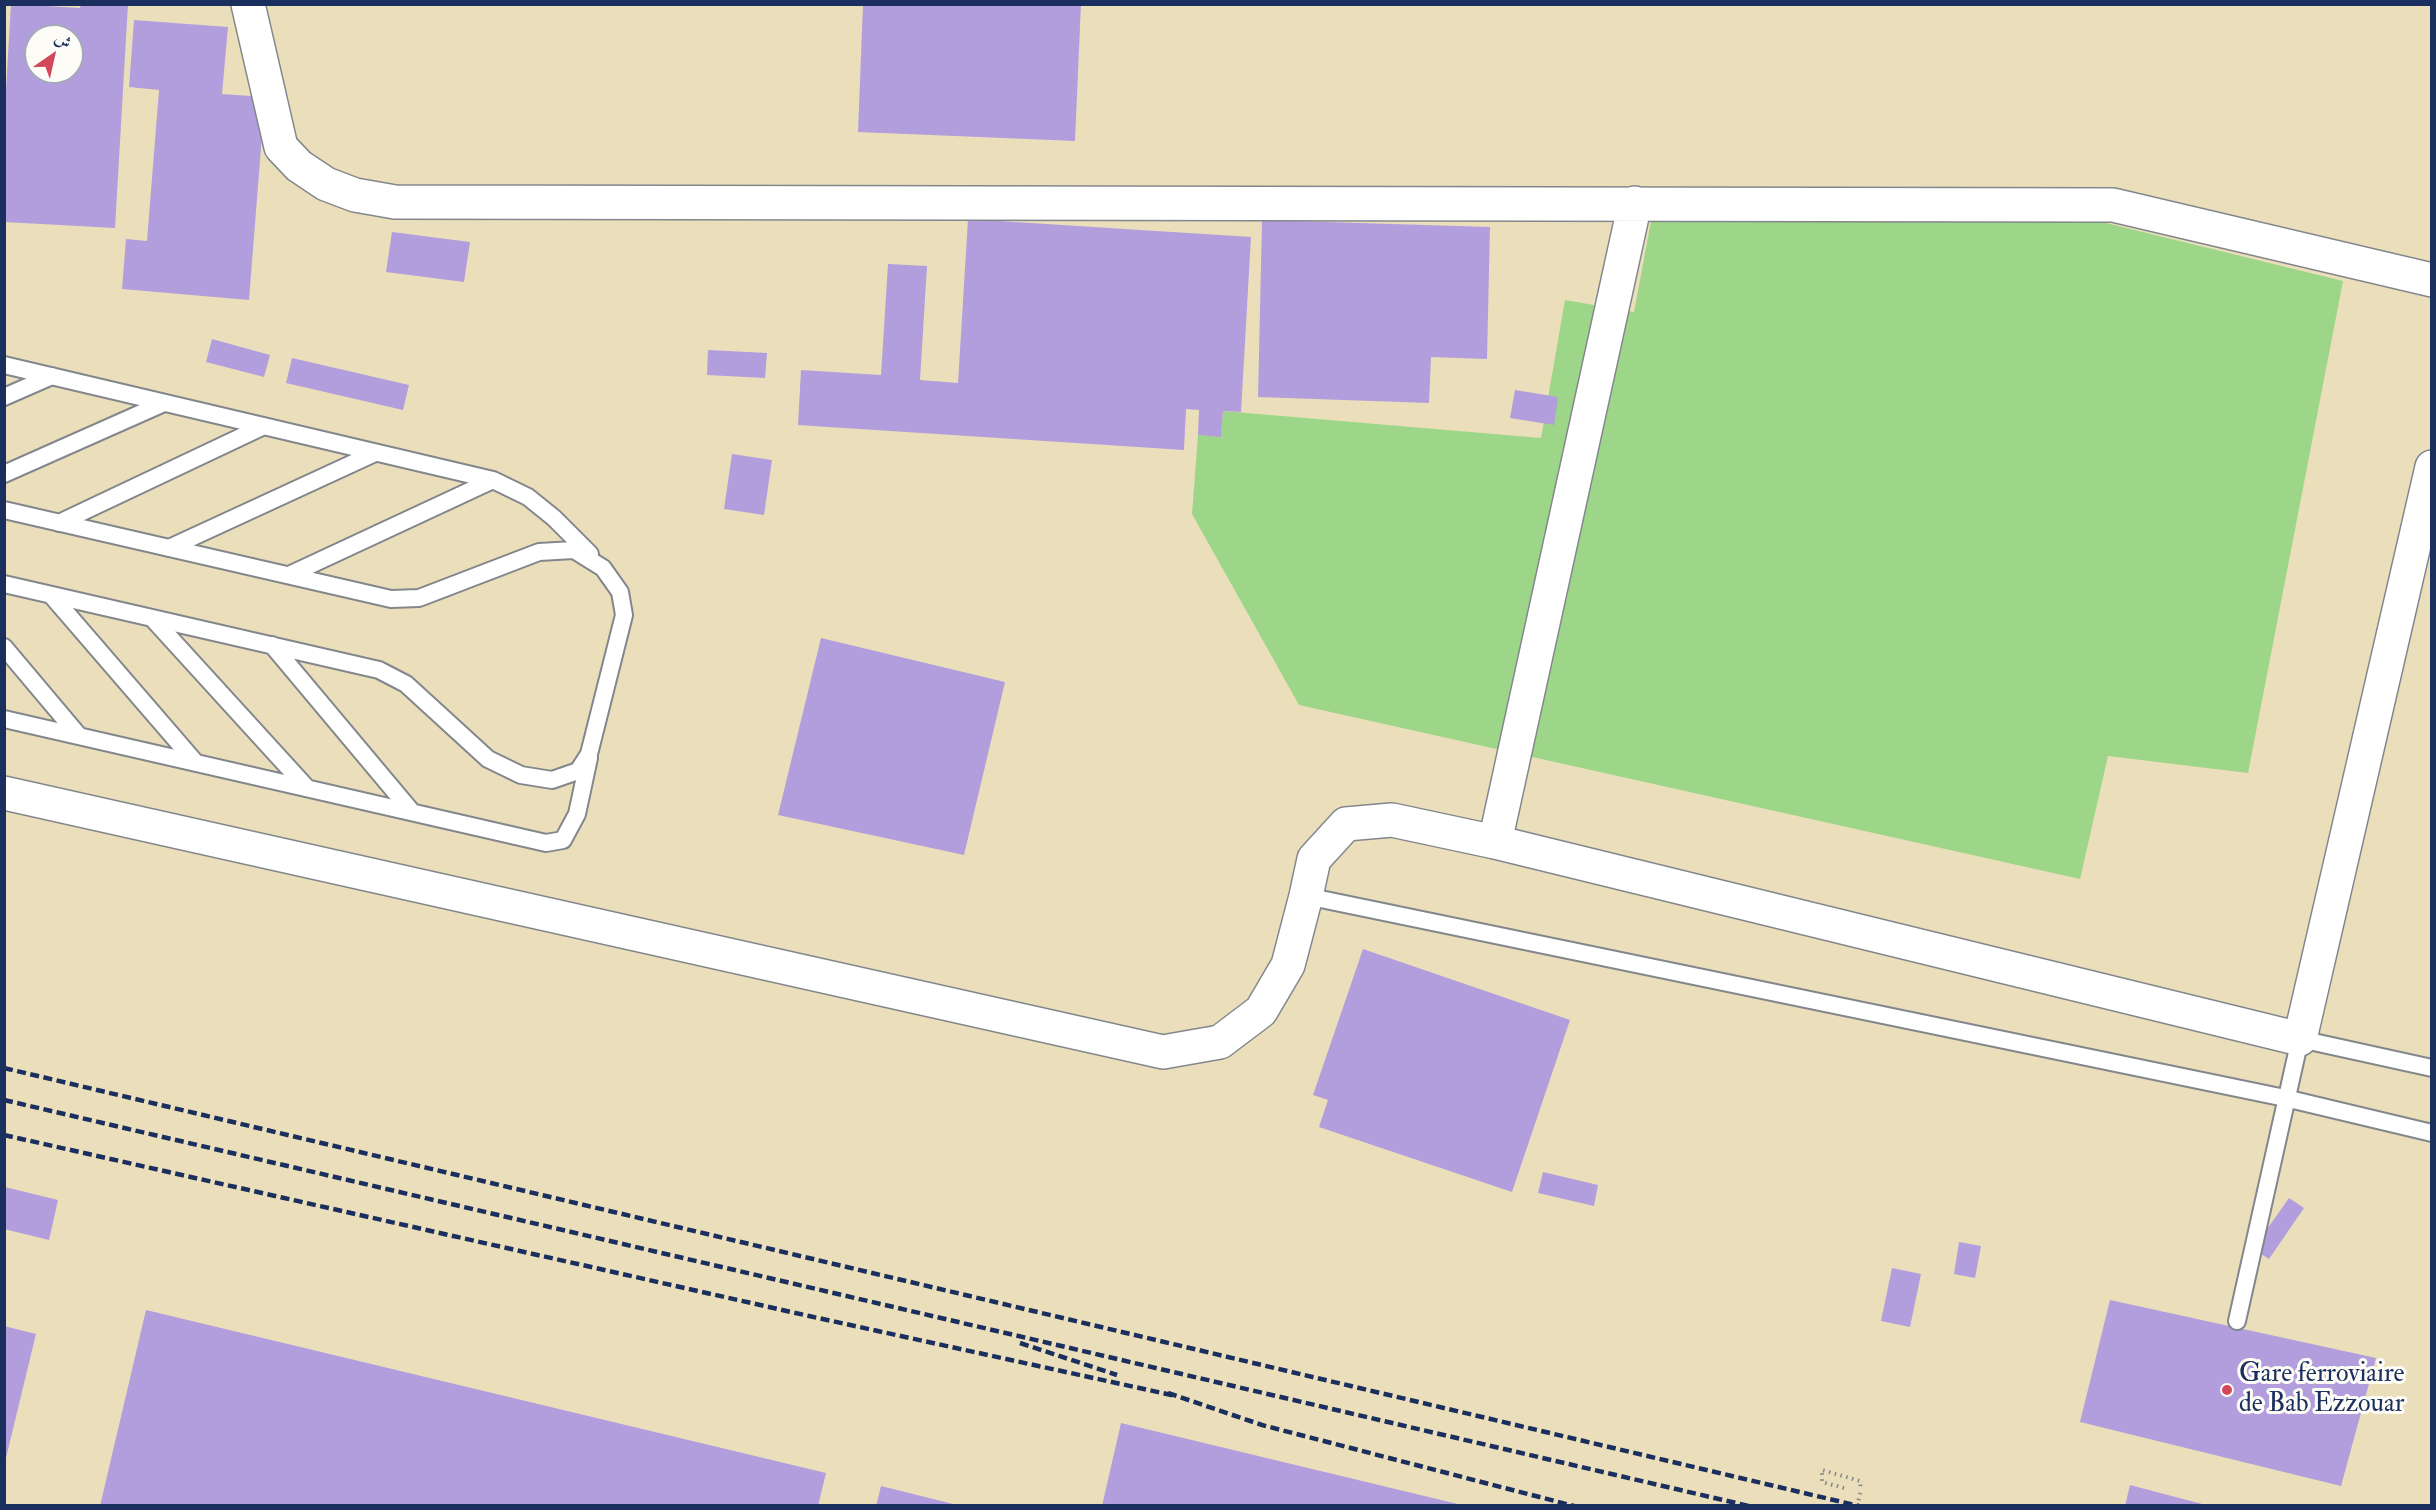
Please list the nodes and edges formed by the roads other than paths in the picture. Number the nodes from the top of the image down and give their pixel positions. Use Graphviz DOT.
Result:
graph roads {
  1 [pos="248,4"];
  2 [pos="1635,203"];
  3 [pos="2432,280"];
  4 [pos="4,365"];
  5 [pos="52,376"];
  6 [pos="4,397"];
  7 [pos="164,403"];
  8 [pos="264,426"];
  9 [pos="375,453"];
  10 [pos="2432,467"];
  11 [pos="4,474"];
  12 [pos="493,480"];
  13 [pos="4,510"];
  14 [pos="59,523"];
  15 [pos="169,548"];
  16 [pos="603,568"];
  17 [pos="289,575"];
  18 [pos="4,584"];
  19 [pos="51,595"];
  20 [pos="152,618"];
  21 [pos="272,645"];
  22 [pos="4,647"];
  23 [pos="4,718"];
  24 [pos="79,736"];
  25 [pos="590,754"];
  26 [pos="196,763"];
  27 [pos="307,788"];
  28 [pos="4,794"];
  29 [pos="412,812"];
  30 [pos="1495,842"];
  31 [pos="1306,896"];
  32 [pos="2300,1038"];
  33 [pos="2432,1068"];
  34 [pos="2285,1098"];
  35 [pos="2432,1133"];
  36 [pos="2237,1321"];
  1 -- 2 [label="street"];
  2 -- 3 [label="street"];
  2 -- 30 [label="street"];
  4 -- 5 [label="lane"];
  5 -- 6 [label="lane"];
  5 -- 7 [label="lane"];
  7 -- 8 [label="lane"];
  7 -- 11 [label="lane"];
  8 -- 9 [label="lane"];
  8 -- 14 [label="lane"];
  9 -- 12 [label="lane"];
  9 -- 15 [label="lane"];
  10 -- 32 [label="street"];
  12 -- 16 [label="lane"];
  12 -- 17 [label="lane"];
  13 -- 14 [label="lane"];
  14 -- 15 [label="lane"];
  15 -- 17 [label="lane"];
  16 -- 17 [label="lane"];
  16 -- 25 [label="lane"];
  18 -- 19 [label="lane"];
  19 -- 20 [label="lane"];
  19 -- 26 [label="lane"];
  20 -- 21 [label="lane"];
  20 -- 27 [label="lane"];
  21 -- 25 [label="lane"];
  21 -- 29 [label="lane"];
  22 -- 24 [label="lane"];
  23 -- 24 [label="lane"];
  24 -- 26 [label="lane"];
  25 -- 29 [label="lane"];
  26 -- 27 [label="lane"];
  27 -- 29 [label="lane"];
  28 -- 31 [label="street"];
  30 -- 31 [label="street"];
  30 -- 32 [label="street"];
  31 -- 34 [label="lane"];
  32 -- 33 [label="lane"];
  32 -- 34 [label="lane"];
  34 -- 35 [label="lane"];
  34 -- 36 [label="lane"];
}
